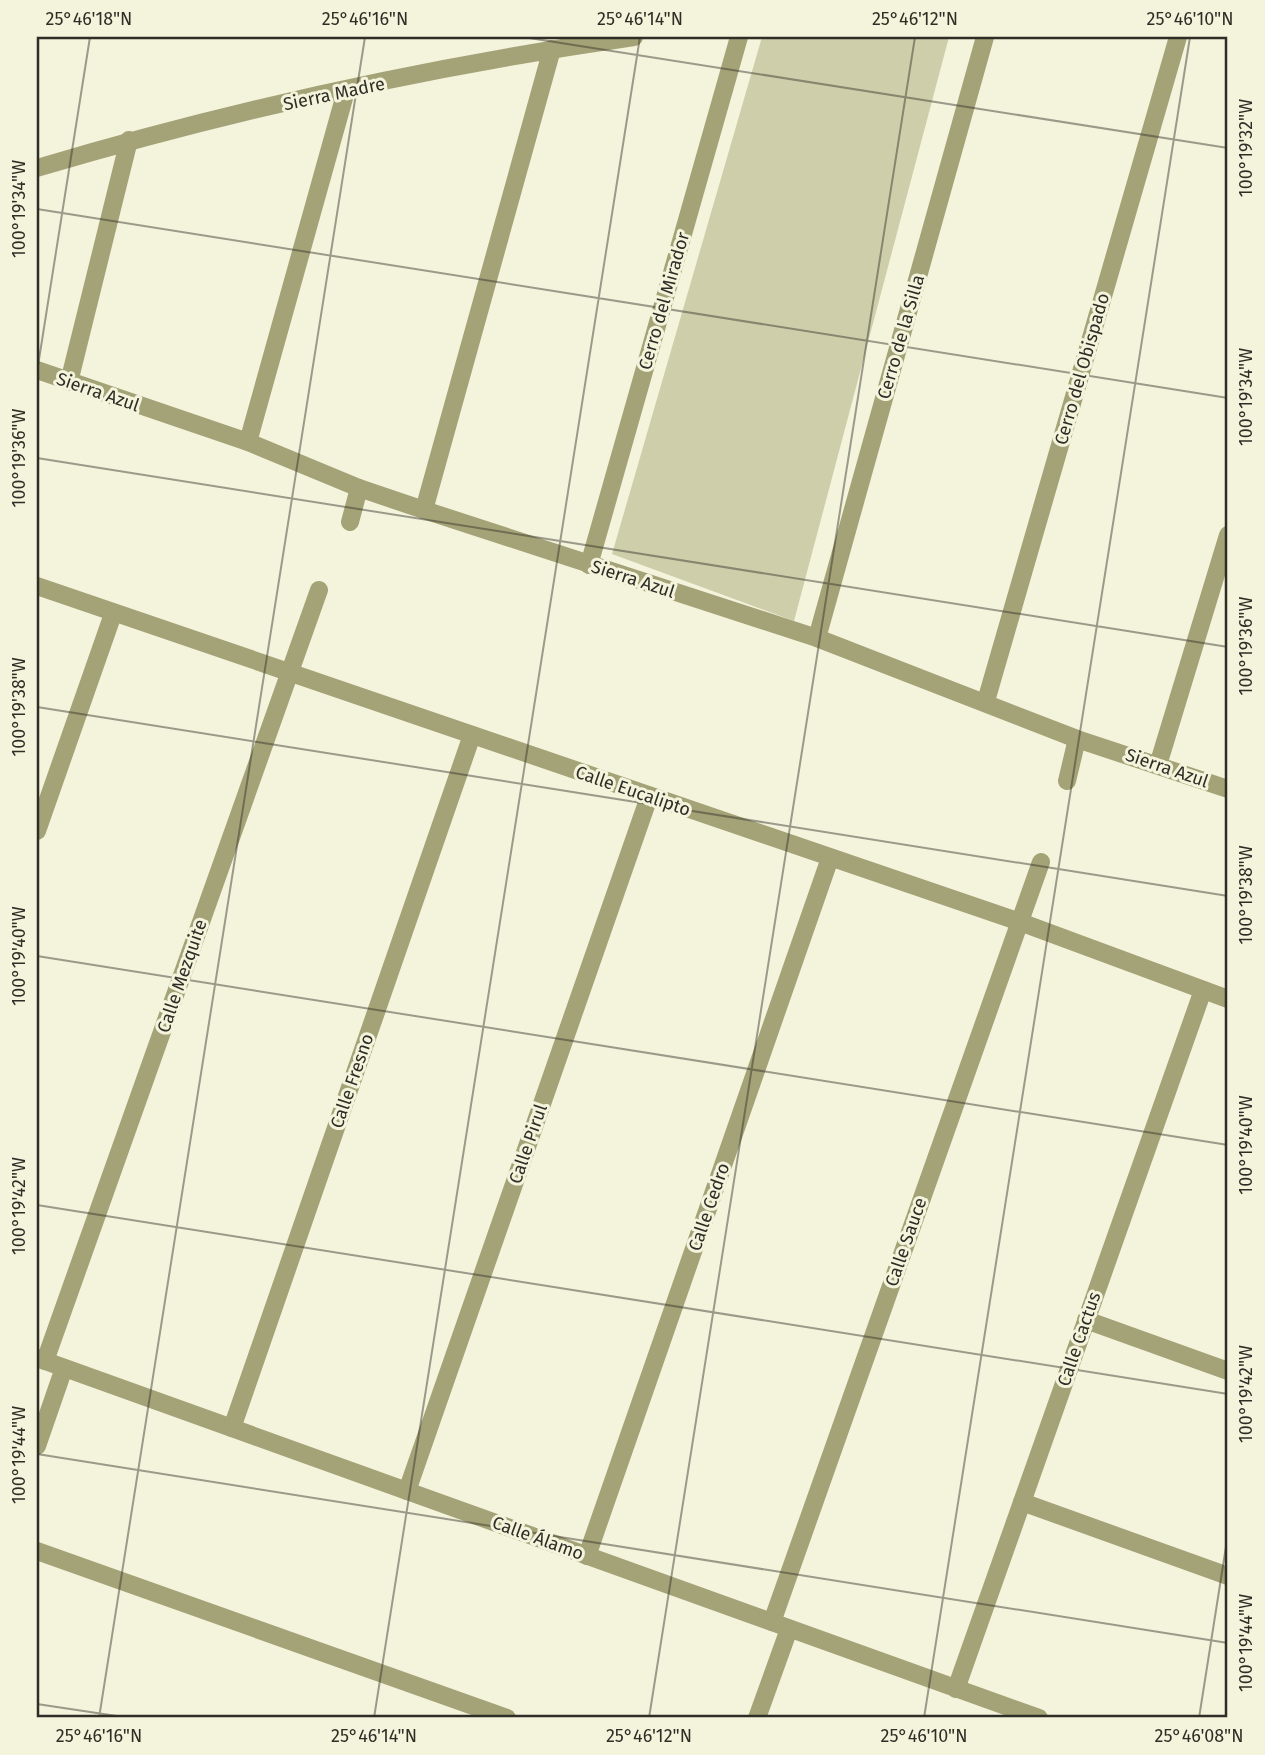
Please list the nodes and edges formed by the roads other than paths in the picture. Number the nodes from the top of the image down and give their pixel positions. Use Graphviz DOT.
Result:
graph roads {
  1 [pos="634,37"];
  2 [pos="739,37"];
  3 [pos="985,37"];
  4 [pos="1178,37"];
  5 [pos="552,49"];
  6 [pos="346,91"];
  7 [pos="129,141"];
  8 [pos="37,168"];
  9 [pos="37,370"];
  10 [pos="69,382"];
  11 [pos="248,442"];
  12 [pos="359,488"];
  13 [pos="424,510"];
  14 [pos="350,522"];
  15 [pos="1228,535"];
  16 [pos="589,565"];
  17 [pos="37,586"];
  18 [pos="319,590"];
  19 [pos="113,614"];
  20 [pos="817,638"];
  21 [pos="288,673"];
  22 [pos="986,701"];
  23 [pos="472,735"];
  24 [pos="1077,739"];
  25 [pos="1158,765"];
  26 [pos="1067,781"];
  27 [pos="1228,789"];
  28 [pos="649,797"];
  29 [pos="37,831"];
  30 [pos="830,858"];
  31 [pos="1041,862"];
  32 [pos="1020,922"];
  33 [pos="1203,990"];
  34 [pos="1228,999"];
  35 [pos="1086,1320"];
  36 [pos="41,1360"];
  37 [pos="64,1368"];
  38 [pos="1228,1371"];
  39 [pos="232,1428"];
  40 [pos="37,1446"];
  41 [pos="407,1491"];
  42 [pos="1022,1502"];
  43 [pos="37,1550"];
  44 [pos="587,1556"];
  45 [pos="1228,1576"];
  46 [pos="780,1626"];
  47 [pos="956,1689"];
  48 [pos="508,1718"];
  49 [pos="757,1718"];
  50 [pos="1039,1718"];
  1 -- 5 [label="street, Sierra Madre"];
  2 -- 16 [label="street, Cerro del Mirador"];
  3 -- 20 [label="street, Cerro de la Silla"];
  4 -- 22 [label="street, Cerro del Obispado"];
  5 -- 6 [label="street, Sierra Madre"];
  5 -- 13 [label="street"];
  6 -- 7 [label="street, Sierra Madre"];
  6 -- 11 [label="street"];
  7 -- 8 [label="street, Sierra Madre"];
  7 -- 10 [label="street"];
  9 -- 10 [label="street, Sierra Azul"];
  10 -- 11 [label="street, Sierra Azul"];
  11 -- 12 [label="street, Sierra Azul"];
  12 -- 13 [label="street, Sierra Azul"];
  12 -- 14 [label="street"];
  13 -- 16 [label="street, Sierra Azul"];
  15 -- 25 [label="street"];
  16 -- 20 [label="street, Sierra Azul"];
  17 -- 19 [label="street, Calle Eucalipto"];
  18 -- 21 [label="street, Calle Mezquite"];
  19 -- 21 [label="street, Calle Eucalipto"];
  19 -- 29 [label="street"];
  20 -- 22 [label="street, Sierra Azul"];
  21 -- 23 [label="street, Calle Eucalipto"];
  21 -- 36 [label="street, Calle Mezquite"];
  22 -- 24 [label="street, Sierra Azul"];
  23 -- 28 [label="street, Calle Eucalipto"];
  23 -- 39 [label="street, Calle Fresno"];
  24 -- 25 [label="street, Sierra Azul"];
  24 -- 26 [label="street"];
  25 -- 27 [label="street, Sierra Azul"];
  28 -- 30 [label="street, Calle Eucalipto"];
  28 -- 41 [label="street, Calle Pirul"];
  30 -- 32 [label="street, Calle Eucalipto"];
  30 -- 44 [label="street, Calle Cedro"];
  31 -- 32 [label="street, Calle Sauce"];
  32 -- 33 [label="street, Calle Eucalipto"];
  32 -- 46 [label="street, Calle Sauce"];
  33 -- 34 [label="street, Calle Eucalipto"];
  33 -- 35 [label="street, Calle Cactus"];
  35 -- 38 [label="street"];
  35 -- 42 [label="street, Calle Cactus"];
  36 -- 37 [label="street, Calle Álamo"];
  37 -- 39 [label="street, Calle Álamo"];
  37 -- 40 [label="street"];
  39 -- 41 [label="street, Calle Álamo"];
  41 -- 44 [label="street, Calle Álamo"];
  42 -- 45 [label="street"];
  42 -- 47 [label="street, Calle Cactus"];
  43 -- 48 [label="street"];
  44 -- 46 [label="street, Calle Álamo"];
  46 -- 47 [label="street, Calle Álamo"];
  46 -- 49 [label="street, Calle Sauce"];
  47 -- 50 [label="street, Calle Álamo"];
}
